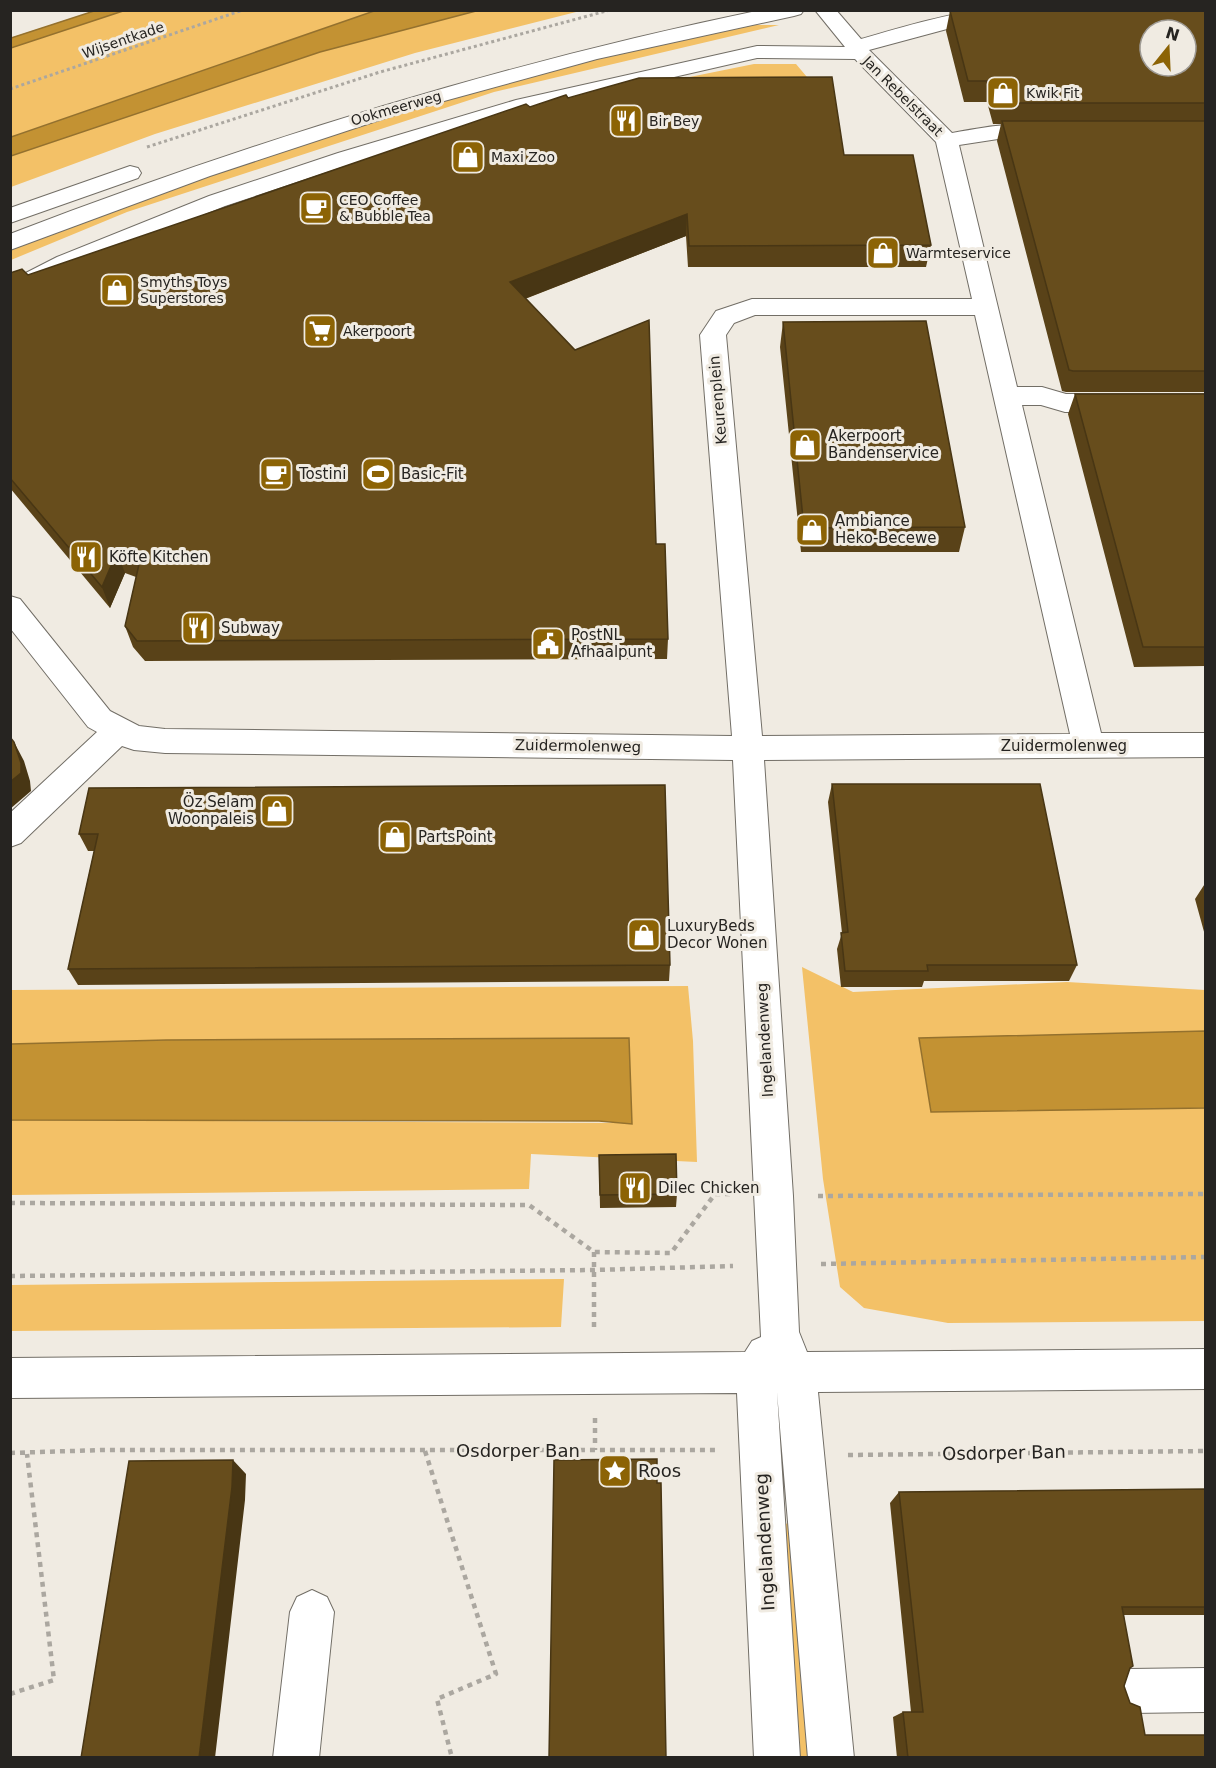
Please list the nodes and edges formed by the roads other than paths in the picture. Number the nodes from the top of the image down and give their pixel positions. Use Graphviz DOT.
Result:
graph roads {
  1 [pos="706,10"];
  2 [pos="794,10"];
  3 [pos="825,10"];
  4 [pos="1014,16"];
  5 [pos="858,50"];
  6 [pos="250,133"];
  7 [pos="1070,133"];
  8 [pos="947,140"];
  9 [pos="146,157"];
  10 [pos="10,216"];
  11 [pos="10,243"];
  12 [pos="10,291"];
  13 [pos="985,307"];
  14 [pos="1206,384"];
  15 [pos="1006,396"];
  16 [pos="1042,396"];
  17 [pos="1206,403"];
  18 [pos="10,607"];
  19 [pos="118,731"];
  20 [pos="1206,745"];
  21 [pos="1088,746"];
  22 [pos="748,748"];
  23 [pos="10,834"];
  24 [pos="1206,1369"];
  25 [pos="776,1373"];
  26 [pos="10,1378"];
  27 [pos="312,1612"];
  28 [pos="1206,1690"];
  29 [pos="1130,1691"];
  30 [pos="296,1758"];
  31 [pos="777,1758"];
  32 [pos="831,1758"];
  1 -- 6 [label="street, Ookmeerweg"];
  2 -- 11 [label="street, Ookmeerweg"];
  3 -- 5 [label="street, Jan Rebelstraat"];
  4 -- 5 [label="street, Jan Rebelstraat"];
  5 -- 8 [label="street, Jan Rebelstraat"];
  5 -- 12 [label="street"];
  7 -- 8 [label="street, Jan Rebelstraat"];
  8 -- 13 [label="street"];
  9 -- 10 [label="street"];
  13 -- 15 [label="street"];
  13 -- 22 [label="street, Keurenplein"];
  14 -- 16 [label="street"];
  15 -- 16 [label="street"];
  15 -- 21 [label="street"];
  16 -- 17 [label="street"];
  18 -- 19 [label="street, Zuidermolenweg"];
  19 -- 22 [label="street, Zuidermolenweg"];
  19 -- 23 [label="street"];
  20 -- 21 [label="street, Zuidermolenweg"];
  21 -- 22 [label="street, Zuidermolenweg"];
  22 -- 25 [label="street, Ingelandenweg"];
  24 -- 25 [label="street"];
  25 -- 26 [label="street"];
  25 -- 31 [label="street, Ingelandenweg"];
  25 -- 32 [label="street"];
  27 -- 30 [label="street"];
  28 -- 29 [label="street"];
}
